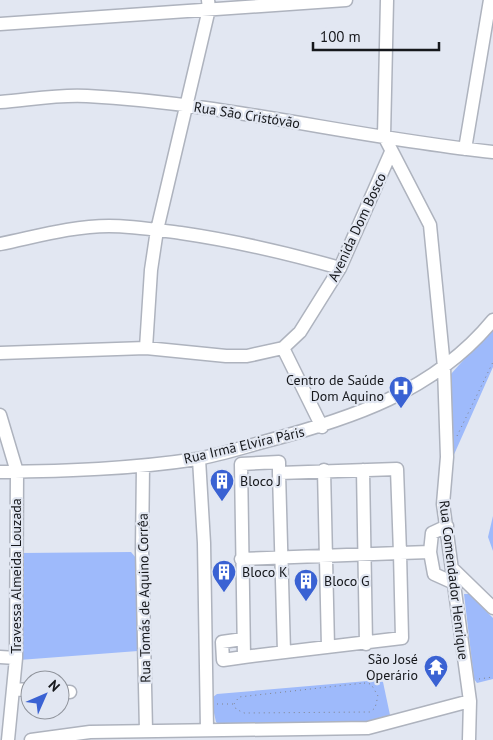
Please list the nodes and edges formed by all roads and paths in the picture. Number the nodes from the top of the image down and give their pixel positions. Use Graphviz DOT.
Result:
graph roads {
  1 [pos="346,0"];
  2 [pos="387,0"];
  3 [pos="490,0"];
  4 [pos="208,5"];
  5 [pos="0,24"];
  6 [pos="0,102"];
  7 [pos="185,106"];
  8 [pos="384,136"];
  9 [pos="465,149"];
  10 [pos="391,152"];
  11 [pos="493,152"];
  12 [pos="157,230"];
  13 [pos="0,244"];
  14 [pos="340,268"];
  15 [pos="493,320"];
  16 [pos="146,348"];
  17 [pos="282,348"];
  18 [pos="0,353"];
  19 [pos="493,362"];
  20 [pos="444,367"];
  21 [pos="0,415"];
  22 [pos="322,427"];
  23 [pos="455,439"];
  24 [pos="199,458"];
  25 [pos="143,466"];
  26 [pos="324,470"];
  27 [pos="363,470"];
  28 [pos="0,472"];
  29 [pos="16,472"];
  30 [pos="279,473"];
  31 [pos="447,526"];
  32 [pos="430,552"];
  33 [pos="364,553"];
  34 [pos="400,553"];
  35 [pos="326,556"];
  36 [pos="282,557"];
  37 [pos="241,559"];
  38 [pos="452,568"];
  39 [pos="454,584"];
  40 [pos="493,608"];
  41 [pos="242,640"];
  42 [pos="366,644"];
  43 [pos="328,646"];
  44 [pos="284,652"];
  45 [pos="0,657"];
  46 [pos="244,657"];
  47 [pos="16,658"];
  48 [pos="493,677"];
  49 [pos="467,682"];
  50 [pos="14,689"];
  51 [pos="20,689"];
  52 [pos="470,701"];
  53 [pos="212,704"];
  54 [pos="234,704"];
  55 [pos="207,730"];
  56 [pos="146,731"];
  57 [pos="229,735"];
  58 [pos="8,740"];
  59 [pos="31,740"];
  60 [pos="469,740"];
  1 -- 4 [label="street"];
  2 -- 8 [label="street, Avenida Dom Bosco"];
  3 -- 9 [label="street"];
  4 -- 5 [label="street"];
  4 -- 7 [label="street"];
  6 -- 7 [label="street, Rua São Cristóvão"];
  7 -- 8 [label="street, Rua São Cristóvão"];
  7 -- 12 [label="street"];
  8 -- 9 [label="street, Rua São Cristóvão"];
  8 -- 10 [label="street, Avenida Dom Bosco"];
  9 -- 11 [label="street, Rua São Cristóvão"];
  10 -- 14 [label="street, Avenida Dom Bosco"];
  10 -- 20 [label="street, Avenida Dom Bosco"];
  12 -- 13 [label="street"];
  12 -- 14 [label="street"];
  12 -- 16 [label="street"];
  14 -- 17 [label="street, Avenida Dom Bosco"];
  15 -- 20 [label="street"];
  16 -- 17 [label="street"];
  16 -- 18 [label="street"];
  17 -- 22 [label="street"];
  19 -- 23 [label="path"];
  20 -- 22 [label="street, Rua Irmã Elvira Páris"];
  20 -- 31 [label="street, Rua Comendador Henrique"];
  21 -- 29 [label="street, Travessa Almeida Louzada"];
  22 -- 24 [label="street, Rua Irmã Elvira Páris"];
  24 -- 25 [label="street, Rua Irmã Elvira Páris"];
  24 -- 55 [label="street"];
  25 -- 29 [label="street, Rua Irmã Elvira Páris"];
  25 -- 56 [label="street, Rua Tomás de Aquino Corrêa"];
  26 -- 27 [label="street"];
  26 -- 30 [label="street"];
  26 -- 35 [label="street"];
  27 -- 33 [label="street"];
  27 -- 34 [label="street"];
  28 -- 29 [label="street, Rua Irmã Elvira Páris"];
  29 -- 47 [label="street, Travessa Almeida Louzada"];
  30 -- 36 [label="street"];
  30 -- 37 [label="street"];
  31 -- 32 [label="street"];
  31 -- 38 [label="street, Rua Comendador Henrique"];
  32 -- 34 [label="street"];
  32 -- 39 [label="street"];
  33 -- 34 [label="street"];
  33 -- 35 [label="street"];
  33 -- 42 [label="street"];
  34 -- 42 [label="street"];
  35 -- 36 [label="street"];
  35 -- 43 [label="street"];
  36 -- 37 [label="street"];
  36 -- 44 [label="street"];
  37 -- 41 [label="street"];
  38 -- 39 [label="street, Rua Comendador Henrique"];
  38 -- 40 [label="street"];
  39 -- 49 [label="street, Rua Comendador Henrique"];
  41 -- 46 [label="street"];
  41 -- 46 [label="street"];
  42 -- 43 [label="street"];
  43 -- 44 [label="street"];
  44 -- 46 [label="street"];
  45 -- 47 [label="street"];
  47 -- 50 [label="street, Travessa Almeida Louzada"];
  48 -- 49 [label="path"];
  49 -- 52 [label="street, Rua Comendador Henrique"];
  50 -- 51 [label="street"];
  50 -- 58 [label="street, Travessa Almeida Louzada"];
  52 -- 57 [label="street"];
  52 -- 60 [label="street, Rua Comendador Henrique"];
  53 -- 54 [label="path"];
  54 -- 54 [label="path"];
  55 -- 56 [label="street"];
  55 -- 57 [label="street"];
  56 -- 59 [label="street"];
}
